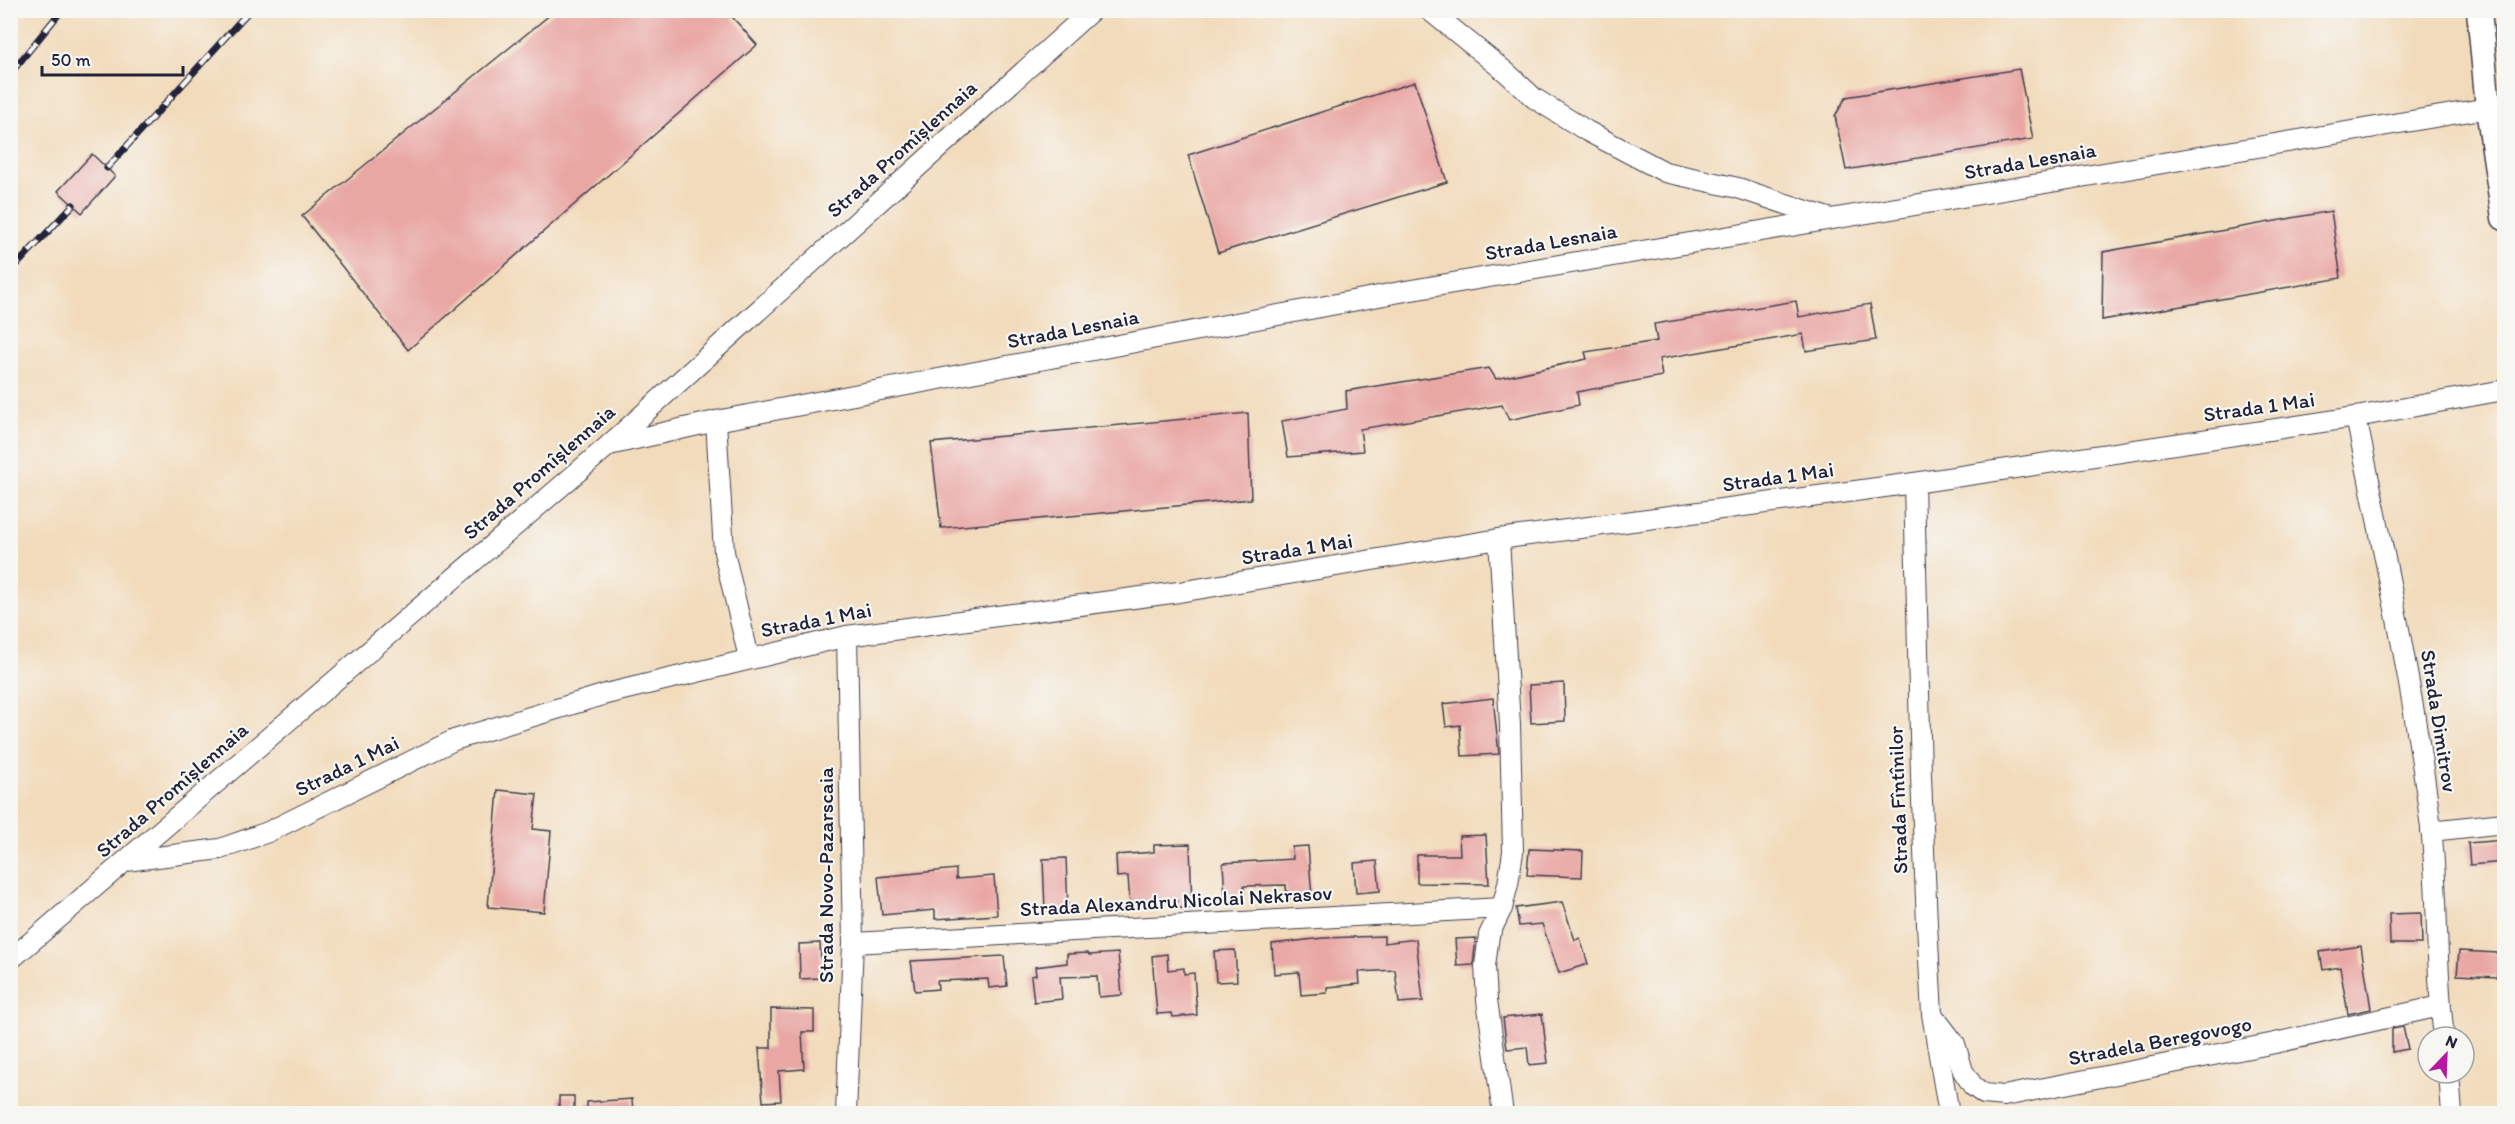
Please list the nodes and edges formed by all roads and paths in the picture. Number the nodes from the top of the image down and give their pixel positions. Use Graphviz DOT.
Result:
graph roads {
  1 [pos="1092,10"];
  2 [pos="1429,10"];
  3 [pos="2479,10"];
  4 [pos="2496,105"];
  5 [pos="2505,218"];
  6 [pos="1831,219"];
  7 [pos="2505,390"];
  8 [pos="2356,417"];
  9 [pos="716,421"];
  10 [pos="609,445"];
  11 [pos="1914,483"];
  12 [pos="1499,539"];
  13 [pos="847,636"];
  14 [pos="749,658"];
  15 [pos="2505,823"];
  16 [pos="2431,831"];
  17 [pos="126,861"];
  18 [pos="1502,908"];
  19 [pos="853,943"];
  20 [pos="10,960"];
  21 [pos="2440,1006"];
  22 [pos="1932,1014"];
  23 [pos="2442,1025"];
  24 [pos="2450,1085"];
  25 [pos="846,1113"];
  26 [pos="1503,1113"];
  27 [pos="1949,1113"];
  28 [pos="2452,1113"];
  1 -- 10 [label="street, Strada Promîșlennaia"];
  2 -- 6 [label="street"];
  3 -- 4 [label="main road"];
  4 -- 5 [label="main road"];
  4 -- 6 [label="street, Strada Lesnaia"];
  6 -- 9 [label="street, Strada Lesnaia"];
  7 -- 8 [label="street, Strada 1 Mai"];
  8 -- 11 [label="street, Strada 1 Mai"];
  8 -- 16 [label="street, Strada Dimitrov"];
  9 -- 10 [label="street, Strada Lesnaia"];
  9 -- 14 [label="street"];
  10 -- 17 [label="street, Strada Promîșlennaia"];
  11 -- 12 [label="street, Strada 1 Mai"];
  11 -- 22 [label="street, Strada Fîntînilor"];
  12 -- 13 [label="street, Strada 1 Mai"];
  12 -- 18 [label="street"];
  13 -- 14 [label="street, Strada 1 Mai"];
  13 -- 19 [label="street, Strada Novo-Pazarscaia"];
  14 -- 17 [label="street, Strada 1 Mai"];
  15 -- 16 [label="street"];
  16 -- 21 [label="street, Strada Dimitrov"];
  17 -- 20 [label="street, Strada Promîșlennaia"];
  18 -- 19 [label="street, Strada Alexandru Nicolai Nekrasov"];
  18 -- 26 [label="street"];
  19 -- 25 [label="street, Strada Novo-Pazarscaia"];
  21 -- 22 [label="street, Stradela Beregovogo"];
  21 -- 23 [label="street, Strada Dimitrov"];
  22 -- 27 [label="street, Strada Fîntînilor"];
  24 -- 28 [label="street"];
}
